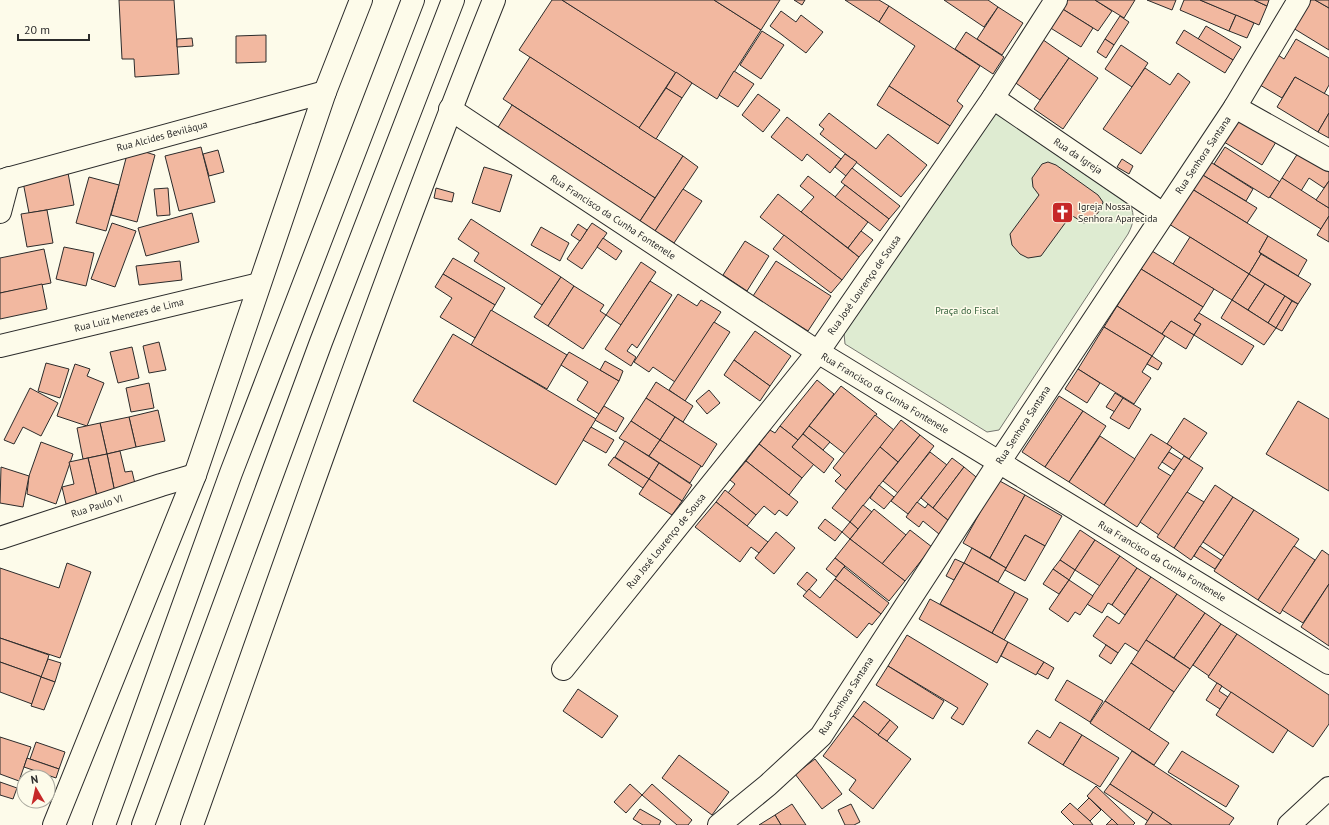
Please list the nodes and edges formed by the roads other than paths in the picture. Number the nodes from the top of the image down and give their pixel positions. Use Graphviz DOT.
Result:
graph roads {
  1 [pos="361,0"];
  2 [pos="413,0"];
  3 [pos="453,0"];
  4 [pos="494,0"];
  5 [pos="1056,0"];
  6 [pos="1299,0"];
  7 [pos="325,92"];
  8 [pos="993,98"];
  9 [pos="1235,107"];
  10 [pos="450,109"];
  11 [pos="1329,160"];
  12 [pos="4,179"];
  13 [pos="0,212"];
  14 [pos="1163,214"];
  15 [pos="259,284"];
  16 [pos="0,346"];
  17 [pos="818,352"];
  18 [pos="1000,461"];
  19 [pos="195,475"];
  20 [pos="0,538"];
  21 [pos="1329,663"];
  22 [pos="563,669"];
  23 [pos="1329,788"];
  24 [pos="54,825"];
  25 [pos="104,825"];
  26 [pos="143,825"];
  27 [pos="192,825"];
  28 [pos="719,825"];
  29 [pos="1289,825"];
  1 -- 7 [label="main road"];
  2 -- 25 [label="main road"];
  3 -- 26 [label="main road"];
  4 -- 10 [label="main road"];
  5 -- 8 [label="main road, Rua José Lourenço de Sousa"];
  6 -- 9 [label="main road, Rua Senhora Santana"];
  7 -- 12 [label="main road, Rua Alcides Beviláqua"];
  7 -- 15 [label="main road"];
  8 -- 14 [label="main road, Rua da Igreja"];
  8 -- 17 [label="main road, Rua José Lourenço de Sousa"];
  9 -- 11 [label="main road"];
  9 -- 14 [label="main road, Rua Senhora Santana"];
  10 -- 17 [label="main road, Rua Francisco da Cunha Fontenele"];
  10 -- 27 [label="main road"];
  12 -- 13 [label="main road"];
  14 -- 18 [label="main road, Rua Senhora Santana"];
  15 -- 16 [label="main road, Rua Luiz Menezes de Lima"];
  15 -- 19 [label="main road"];
  17 -- 18 [label="main road, Rua Francisco da Cunha Fontenele"];
  17 -- 22 [label="main road, Rua José Lourenço de Sousa"];
  18 -- 21 [label="main road, Rua Francisco da Cunha Fontenele"];
  18 -- 28 [label="main road, Rua Senhora Santana"];
  19 -- 20 [label="main road, Rua Paulo VI"];
  19 -- 24 [label="main road"];
  23 -- 29 [label="main road"];
}
